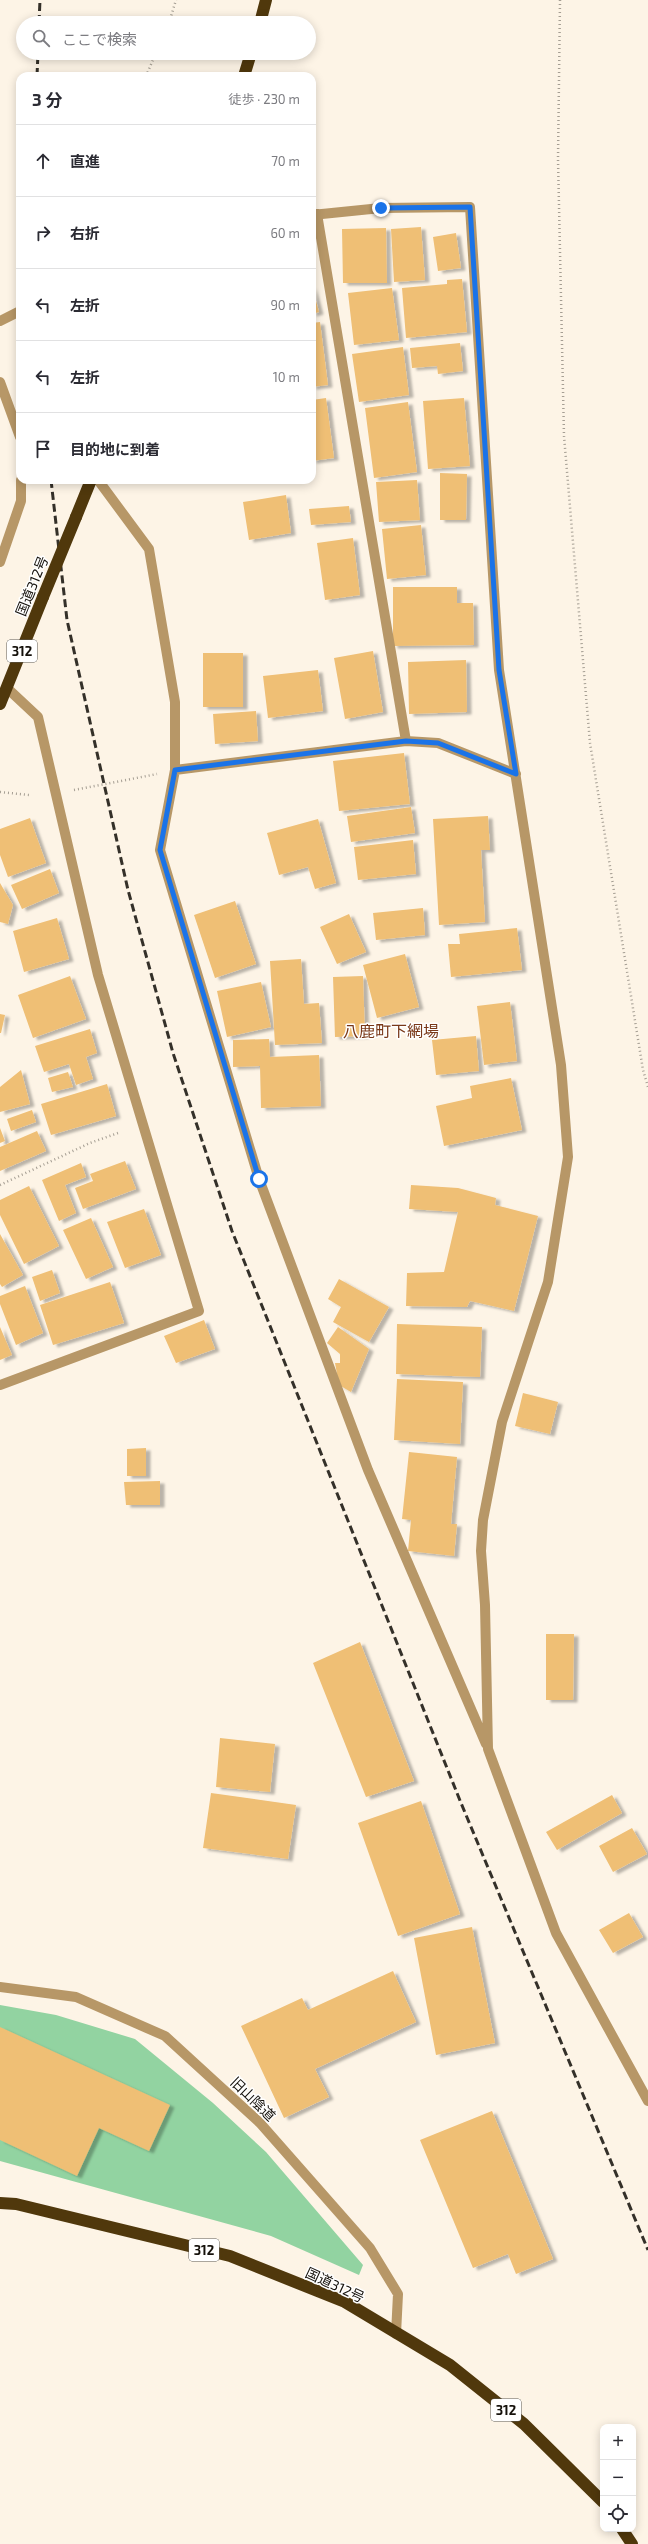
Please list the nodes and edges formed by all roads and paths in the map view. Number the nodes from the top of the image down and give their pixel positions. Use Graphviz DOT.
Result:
graph roads {
  1 [pos="176,0"];
  2 [pos="266,0"];
  3 [pos="560,0"];
  4 [pos="171,16"];
  5 [pos="262,16"];
  6 [pos="153,60"];
  7 [pos="249,60"];
  8 [pos="148,72"];
  9 [pos="245,72"];
  10 [pos="316,215"];
  11 [pos="316,226"];
  12 [pos="16,313"];
  13 [pos="0,321"];
  14 [pos="0,382"];
  15 [pos="16,426"];
  16 [pos="21,484"];
  17 [pos="89,484"];
  18 [pos="101,484"];
  19 [pos="0,562"];
  20 [pos="7,688"];
  21 [pos="0,704"];
  22 [pos="406,741"];
  23 [pos="175,770"];
  24 [pos="156,774"];
  25 [pos="516,774"];
  26 [pos="74,790"];
  27 [pos="648,1086"];
  28 [pos="141,1124"];
  29 [pos="0,1185"];
  30 [pos="0,1385"];
  31 [pos="488,1749"];
  32 [pos="0,1987"];
  33 [pos="648,2101"];
  34 [pos="0,2203"];
  35 [pos="396,2334"];
  36 [pos="600,2499"];
  37 [pos="624,2532"];
  38 [pos="632,2544"];
  1 -- 4 [label="path"];
  2 -- 5 [label="highway"];
  3 -- 27 [label="path"];
  6 -- 8 [label="path"];
  7 -- 9 [label="highway"];
  10 -- 25 [label="street"];
  11 -- 22 [label="street"];
  12 -- 13 [label="street"];
  14 -- 15 [label="street"];
  16 -- 19 [label="street"];
  17 -- 20 [label="highway, 国道312号 / 312, bridge"];
  18 -- 23 [label="street"];
  20 -- 21 [label="highway, 国道312号 / 312"];
  20 -- 28 [label="street"];
  22 -- 23 [label="street"];
  22 -- 25 [label="street"];
  23 -- 31 [label="street"];
  24 -- 26 [label="path, bridge"];
  25 -- 31 [label="street"];
  28 -- 29 [label="path"];
  28 -- 30 [label="street"];
  31 -- 33 [label="street"];
  32 -- 35 [label="street, 旧山陰道"];
  34 -- 35 [label="highway, 国道312号 / 312"];
  35 -- 36 [label="highway, 国道312号 / 312"];
  37 -- 38 [label="highway"];
}
